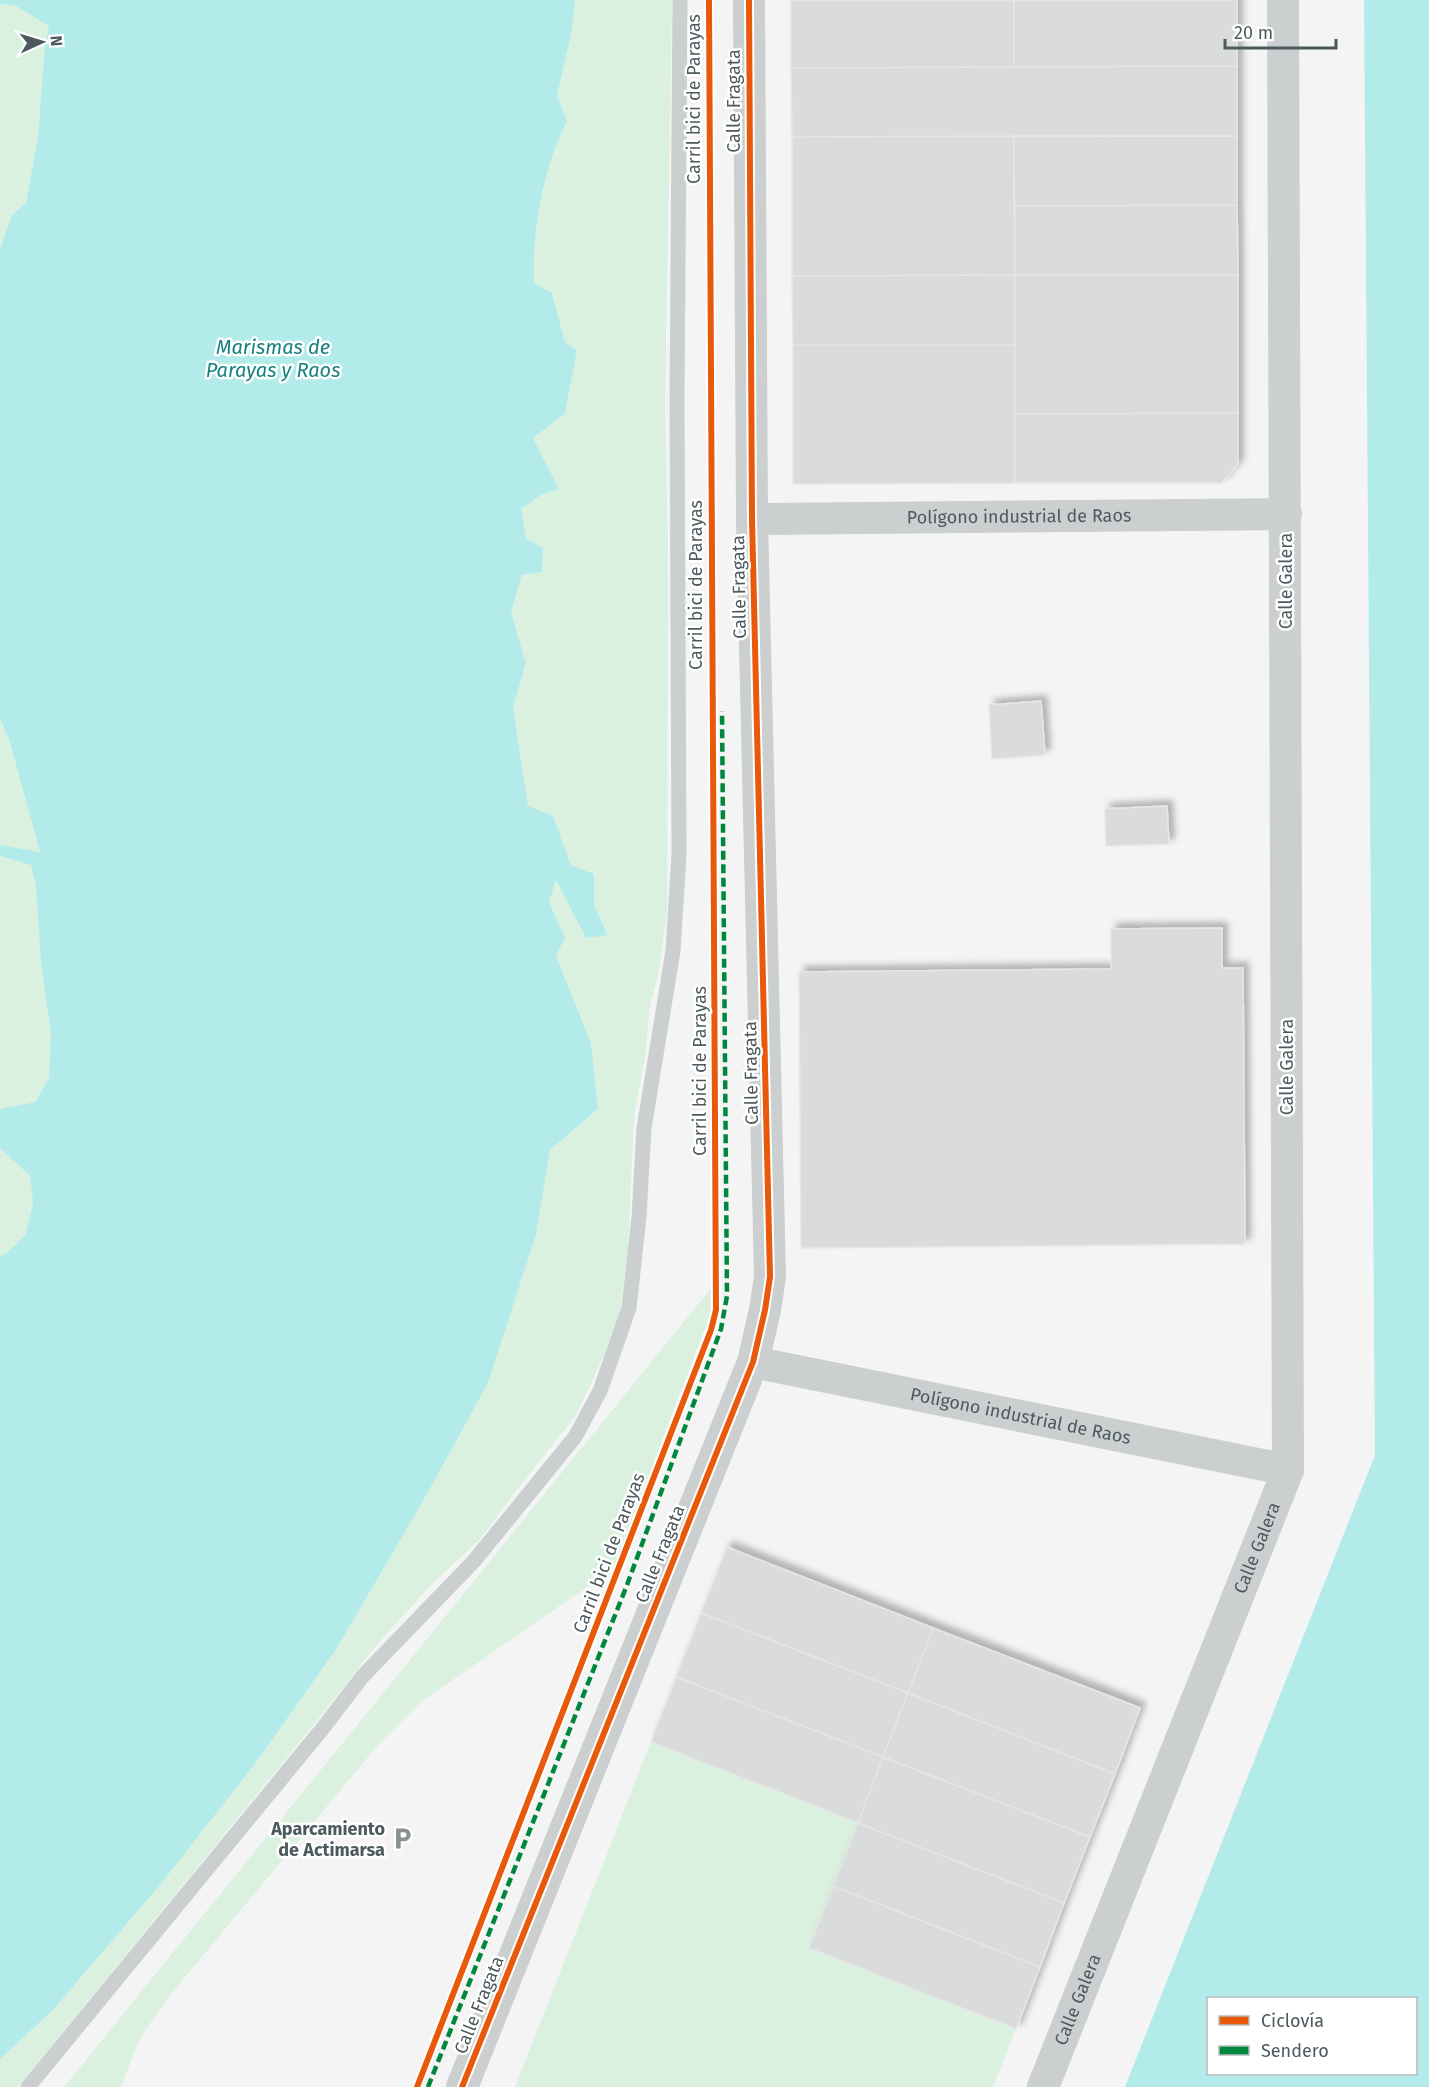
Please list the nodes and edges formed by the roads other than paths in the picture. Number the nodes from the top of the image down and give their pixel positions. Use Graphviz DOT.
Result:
graph roads {
  1 [pos="680,0"];
  2 [pos="749,0"];
  3 [pos="1283,0"];
  4 [pos="1286,514"];
  5 [pos="752,519"];
  6 [pos="753,1362"];
  7 [pos="1288,1470"];
  8 [pos="28,2087"];
  9 [pos="462,2087"];
  10 [pos="1043,2087"];
  1 -- 8 [label="lane"];
  2 -- 5 [label="street, Calle Fragata"];
  3 -- 4 [label="street, Calle Galera"];
  4 -- 5 [label="street, Polígono industrial de Raos"];
  4 -- 7 [label="street, Calle Galera"];
  5 -- 6 [label="street, Calle Fragata"];
  6 -- 7 [label="street, Polígono industrial de Raos"];
  6 -- 9 [label="street, Calle Fragata"];
  7 -- 10 [label="street, Calle Galera"];
}
